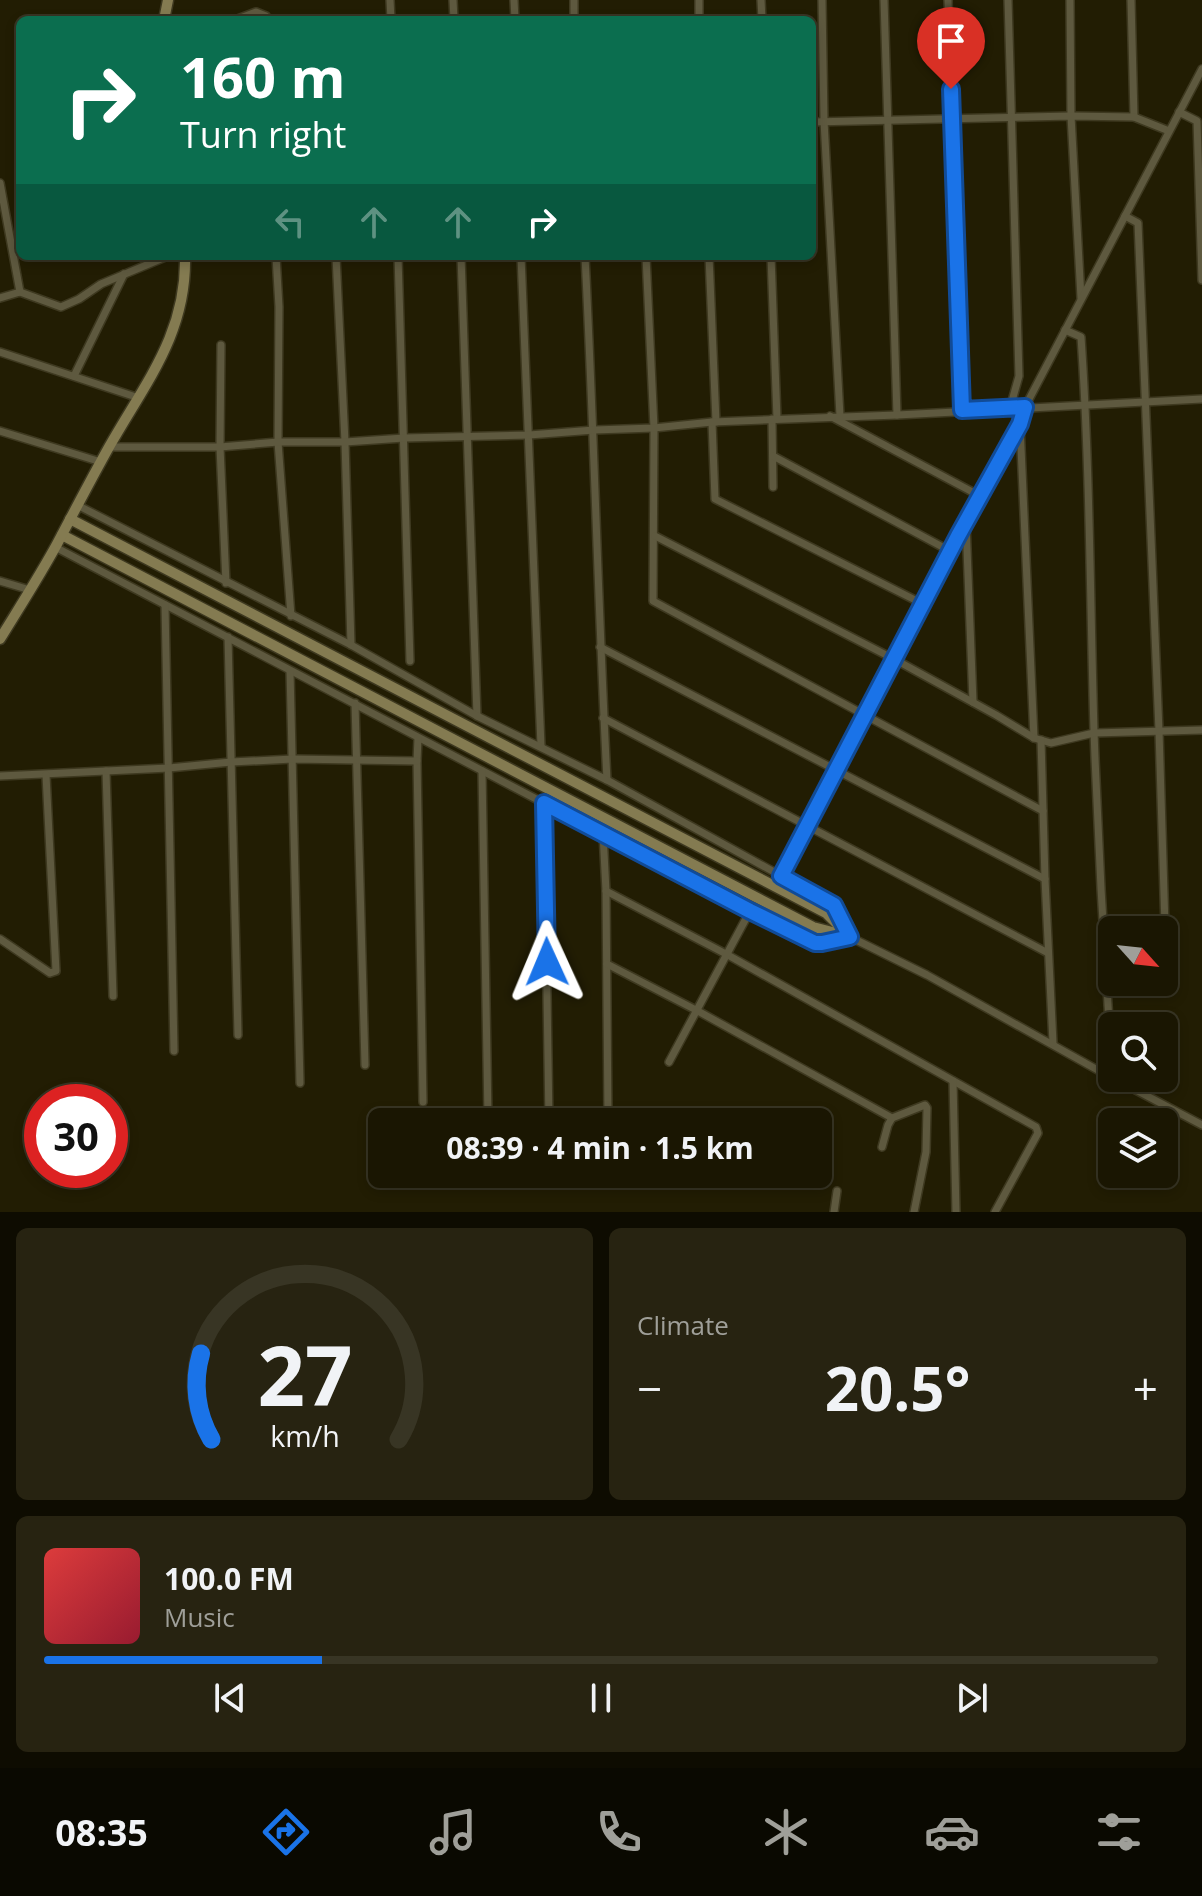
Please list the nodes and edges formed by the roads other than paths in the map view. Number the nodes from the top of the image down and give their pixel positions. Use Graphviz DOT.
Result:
graph roads {
  1 [pos="822,0"];
  2 [pos="884,0"];
  3 [pos="948,0"];
  4 [pos="1008,0"];
  5 [pos="1070,0"];
  6 [pos="1131,0"];
  7 [pos="246,16"];
  8 [pos="266,16"];
  9 [pos="1202,69"];
  10 [pos="1179,112"];
  11 [pos="1071,116"];
  12 [pos="1134,117"];
  13 [pos="1010,118"];
  14 [pos="952,119"];
  15 [pos="824,121"];
  16 [pos="887,121"];
  17 [pos="816,122"];
  18 [pos="1169,131"];
  19 [pos="0,183"];
  20 [pos="1125,216"];
  21 [pos="158,260"];
  22 [pos="185,260"];
  23 [pos="276,260"];
  24 [pos="336,260"];
  25 [pos="398,260"];
  26 [pos="461,260"];
  27 [pos="521,260"];
  28 [pos="585,260"];
  29 [pos="646,260"];
  30 [pos="709,260"];
  31 [pos="771,260"];
  32 [pos="124,274"];
  33 [pos="1202,280"];
  34 [pos="20,292"];
  35 [pos="0,298"];
  36 [pos="1081,300"];
  37 [pos="1065,330"];
  38 [pos="221,345"];
  39 [pos="0,352"];
  40 [pos="74,376"];
  41 [pos="139,398"];
  42 [pos="1202,399"];
  43 [pos="1147,401"];
  44 [pos="1085,404"];
  45 [pos="1025,407"];
  46 [pos="1010,408"];
  47 [pos="962,410"];
  48 [pos="897,415"];
  49 [pos="830,416"];
  50 [pos="840,416"];
  51 [pos="774,419"];
  52 [pos="714,422"];
  53 [pos="1020,424"];
  54 [pos="654,428"];
  55 [pos="594,430"];
  56 [pos="1,433"];
  57 [pos="529,435"];
  58 [pos="467,437"];
  59 [pos="404,438"];
  60 [pos="278,442"];
  61 [pos="345,442"];
  62 [pos="109,447"];
  63 [pos="220,447"];
  64 [pos="773,456"];
  65 [pos="101,462"];
  66 [pos="773,487"];
  67 [pos="980,496"];
  68 [pos="77,505"];
  69 [pos="70,519"];
  70 [pos="966,521"];
  71 [pos="62,535"];
  72 [pos="655,536"];
  73 [pos="55,547"];
  74 [pos="950,551"];
  75 [pos="0,581"];
  76 [pos="226,583"];
  77 [pos="30,590"];
  78 [pos="923,604"];
  79 [pos="165,605"];
  80 [pos="291,616"];
  81 [pos="228,637"];
  82 [pos="0,639"];
  83 [pos="351,645"];
  84 [pos="600,647"];
  85 [pos="894,659"];
  86 [pos="410,661"];
  87 [pos="290,671"];
  88 [pos="973,702"];
  89 [pos="355,703"];
  90 [pos="864,714"];
  91 [pos="477,716"];
  92 [pos="603,718"];
  93 [pos="1202,730"];
  94 [pos="1159,731"];
  95 [pos="1094,733"];
  96 [pos="418,738"];
  97 [pos="1038,739"];
  98 [pos="541,746"];
  99 [pos="293,759"];
  100 [pos="355,760"];
  101 [pos="417,761"];
  102 [pos="231,762"];
  103 [pos="169,768"];
  104 [pos="106,771"];
  105 [pos="482,771"];
  106 [pos="834,771"];
  107 [pos="46,775"];
  108 [pos="0,776"];
  109 [pos="607,780"];
  110 [pos="544,803"];
  111 [pos="1043,811"];
  112 [pos="806,826"];
  113 [pos="603,833"];
  114 [pos="781,876"];
  115 [pos="1045,879"];
  116 [pos="606,891"];
  117 [pos="750,911"];
  118 [pos="1165,916"];
  119 [pos="850,937"];
  120 [pos="0,939"];
  121 [pos="1048,953"];
  122 [pos="726,954"];
  123 [pos="607,964"];
  124 [pos="113,996"];
  125 [pos="696,1010"];
  126 [pos="1108,1012"];
  127 [pos="238,1035"];
  128 [pos="1053,1043"];
  129 [pos="174,1051"];
  130 [pos="669,1062"];
  131 [pos="365,1065"];
  132 [pos="1098,1069"];
  133 [pos="953,1081"];
  134 [pos="300,1083"];
  135 [pos="1140,1092"];
  136 [pos="423,1102"];
  137 [pos="488,1108"];
  138 [pos="549,1108"];
  139 [pos="608,1108"];
  140 [pos="892,1118"];
  141 [pos="1202,1125"];
  142 [pos="882,1147"];
  143 [pos="837,1191"];
  144 [pos="834,1212"];
  145 [pos="914,1212"];
  146 [pos="956,1212"];
  147 [pos="995,1212"];
  1 -- 15 [label="street"];
  2 -- 16 [label="street"];
  3 -- 14 [label="street"];
  4 -- 13 [label="street"];
  5 -- 11 [label="street"];
  6 -- 12 [label="street"];
  7 -- 8 [label="street"];
  9 -- 10 [label="street"];
  10 -- 18 [label="street"];
  10 -- 33 [label="street"];
  11 -- 12 [label="street"];
  11 -- 13 [label="street"];
  11 -- 36 [label="street"];
  12 -- 18 [label="street"];
  13 -- 14 [label="street"];
  13 -- 46 [label="street"];
  14 -- 16 [label="street"];
  14 -- 47 [label="street"];
  15 -- 16 [label="street"];
  15 -- 17 [label="street"];
  15 -- 50 [label="street"];
  16 -- 48 [label="street"];
  18 -- 20 [label="street"];
  19 -- 34 [label="street"];
  20 -- 36 [label="street"];
  20 -- 43 [label="street"];
  21 -- 32 [label="street"];
  22 -- 41 [label="street"];
  23 -- 60 [label="street"];
  24 -- 61 [label="street"];
  25 -- 59 [label="street"];
  26 -- 58 [label="street"];
  27 -- 57 [label="street"];
  28 -- 55 [label="street"];
  29 -- 54 [label="street"];
  30 -- 52 [label="street"];
  31 -- 51 [label="street"];
  32 -- 34 [label="street"];
  32 -- 40 [label="street"];
  34 -- 35 [label="street"];
  36 -- 37 [label="street"];
  37 -- 44 [label="street"];
  37 -- 45 [label="street"];
  38 -- 63 [label="street"];
  39 -- 40 [label="street"];
  40 -- 41 [label="street"];
  41 -- 62 [label="street"];
  42 -- 43 [label="street"];
  43 -- 44 [label="street"];
  43 -- 94 [label="street"];
  44 -- 45 [label="street"];
  44 -- 95 [label="street"];
  45 -- 46 [label="street"];
  45 -- 53 [label="street"];
  46 -- 47 [label="street"];
  47 -- 48 [label="street"];
  48 -- 50 [label="street"];
  49 -- 50 [label="street"];
  49 -- 51 [label="street"];
  49 -- 67 [label="street"];
  51 -- 52 [label="street"];
  51 -- 64 [label="street"];
  52 -- 54 [label="street"];
  52 -- 78 [label="street"];
  53 -- 67 [label="street"];
  53 -- 97 [label="street"];
  54 -- 55 [label="street"];
  54 -- 72 [label="street"];
  55 -- 57 [label="street"];
  55 -- 84 [label="street"];
  56 -- 65 [label="street"];
  57 -- 58 [label="street"];
  57 -- 98 [label="street"];
  58 -- 59 [label="street"];
  58 -- 91 [label="street"];
  59 -- 61 [label="street"];
  59 -- 86 [label="street"];
  60 -- 61 [label="street"];
  60 -- 63 [label="street"];
  60 -- 80 [label="street"];
  61 -- 83 [label="street"];
  62 -- 63 [label="street"];
  62 -- 65 [label="street"];
  63 -- 76 [label="street"];
  64 -- 66 [label="street"];
  64 -- 74 [label="street"];
  65 -- 68 [label="street"];
  67 -- 70 [label="street"];
  68 -- 69 [label="street"];
  68 -- 76 [label="street"];
  69 -- 71 [label="street"];
  69 -- 119 [label="street"];
  70 -- 74 [label="street"];
  70 -- 88 [label="street"];
  71 -- 73 [label="street"];
  71 -- 119 [label="street"];
  72 -- 85 [label="street"];
  72 -- 90 [label="street"];
  73 -- 77 [label="street"];
  73 -- 79 [label="street"];
  74 -- 78 [label="street"];
  75 -- 77 [label="street"];
  76 -- 80 [label="street"];
  77 -- 82 [label="street"];
  78 -- 85 [label="street"];
  79 -- 81 [label="street"];
  79 -- 103 [label="street"];
  80 -- 83 [label="street"];
  81 -- 87 [label="street"];
  81 -- 102 [label="street"];
  83 -- 91 [label="street"];
  84 -- 92 [label="street"];
  84 -- 106 [label="street"];
  85 -- 88 [label="street"];
  85 -- 90 [label="street"];
  87 -- 89 [label="street"];
  87 -- 99 [label="street"];
  88 -- 97 [label="street"];
  89 -- 96 [label="street"];
  89 -- 100 [label="street"];
  90 -- 106 [label="street"];
  90 -- 111 [label="street"];
  91 -- 98 [label="street"];
  92 -- 109 [label="street"];
  92 -- 112 [label="street"];
  93 -- 94 [label="street"];
  94 -- 95 [label="street"];
  94 -- 118 [label="street"];
  95 -- 97 [label="street"];
  95 -- 126 [label="street"];
  96 -- 101 [label="street"];
  96 -- 105 [label="street"];
  97 -- 111 [label="street"];
  98 -- 109 [label="street"];
  99 -- 100 [label="street"];
  99 -- 102 [label="street"];
  99 -- 134 [label="street"];
  100 -- 101 [label="street"];
  100 -- 131 [label="street"];
  101 -- 136 [label="street"];
  102 -- 103 [label="street"];
  102 -- 127 [label="street"];
  103 -- 104 [label="street"];
  103 -- 129 [label="street"];
  104 -- 107 [label="street"];
  104 -- 124 [label="street"];
  105 -- 110 [label="street"];
  105 -- 137 [label="street"];
  106 -- 112 [label="street"];
  106 -- 115 [label="street"];
  107 -- 108 [label="street"];
  107 -- 120 [label="street"];
  109 -- 114 [label="street"];
  110 -- 113 [label="street"];
  110 -- 138 [label="street"];
  111 -- 115 [label="street"];
  112 -- 114 [label="street"];
  112 -- 121 [label="street"];
  113 -- 116 [label="street"];
  113 -- 117 [label="street"];
  114 -- 119 [label="street"];
  115 -- 121 [label="street"];
  116 -- 122 [label="street"];
  116 -- 123 [label="street"];
  117 -- 119 [label="street"];
  117 -- 122 [label="street"];
  119 -- 128 [label="street"];
  121 -- 128 [label="street"];
  122 -- 125 [label="street"];
  122 -- 133 [label="street"];
  123 -- 125 [label="street"];
  123 -- 139 [label="street"];
  125 -- 130 [label="street"];
  125 -- 140 [label="street"];
  128 -- 132 [label="street"];
  133 -- 146 [label="street"];
  133 -- 147 [label="street"];
  135 -- 141 [label="street"];
  140 -- 142 [label="street"];
  140 -- 145 [label="street"];
  143 -- 144 [label="street"];
}
